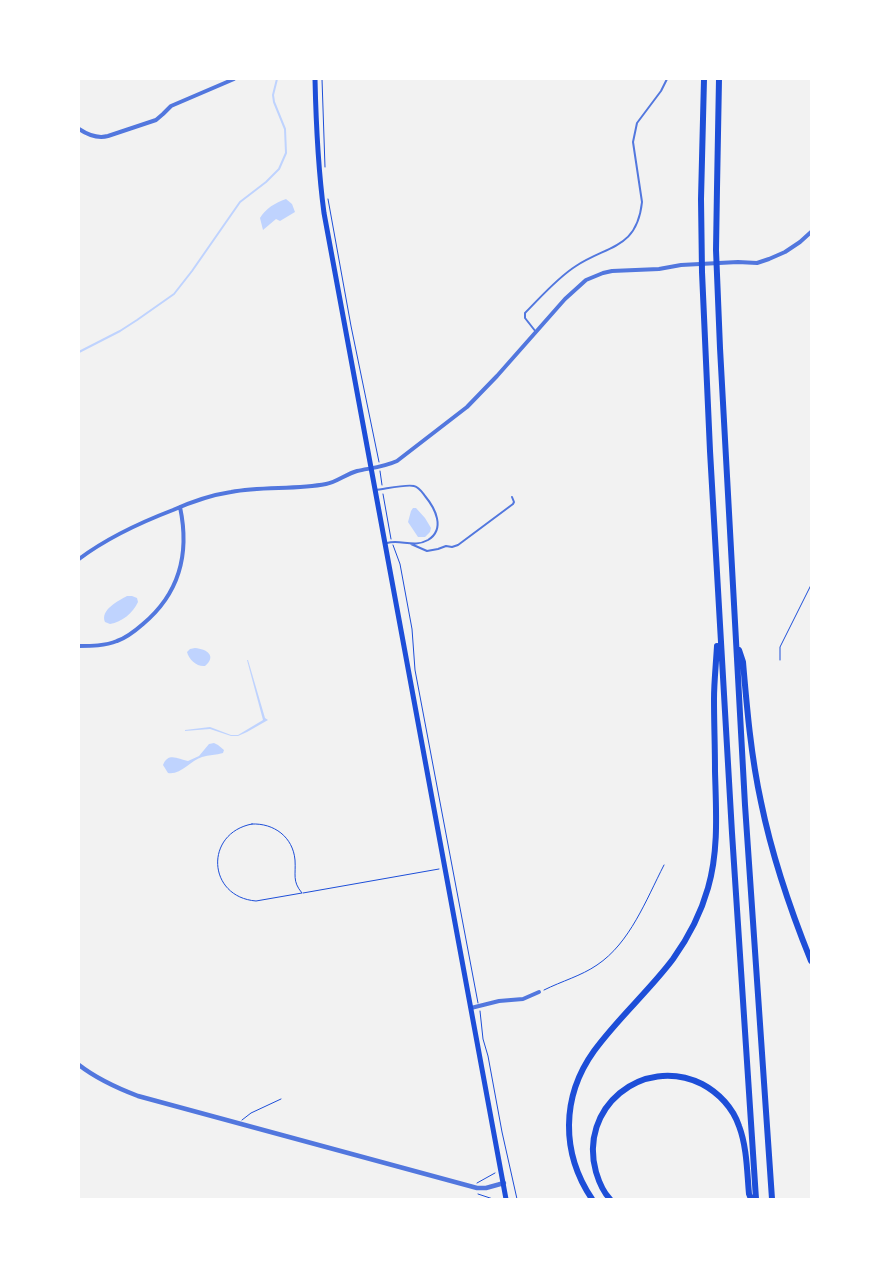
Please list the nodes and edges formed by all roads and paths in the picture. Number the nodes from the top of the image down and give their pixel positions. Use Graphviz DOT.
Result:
graph roads {
  1 [pos="234,79"];
  2 [pos="315,79"];
  3 [pos="322,79"];
  4 [pos="667,79"];
  5 [pos="704,79"];
  6 [pos="719,79"];
  7 [pos="79,130"];
  8 [pos="325,172"];
  9 [pos="328,198"];
  10 [pos="811,232"];
  11 [pos="536,332"];
  12 [pos="380,467"];
  13 [pos="371,469"];
  14 [pos="382,489"];
  15 [pos="375,490"];
  16 [pos="512,497"];
  17 [pos="180,507"];
  18 [pos="392,542"];
  19 [pos="384,544"];
  20 [pos="411,544"];
  21 [pos="79,559"];
  22 [pos="811,585"];
  23 [pos="719,620"];
  24 [pos="736,642"];
  25 [pos="79,646"];
  26 [pos="780,660"];
  27 [pos="664,866"];
  28 [pos="445,868"];
  29 [pos="302,893"];
  30 [pos="811,961"];
  31 [pos="539,992"];
  32 [pos="479,1006"];
  33 [pos="471,1008"];
  34 [pos="79,1065"];
  35 [pos="281,1099"];
  36 [pos="240,1124"];
  37 [pos="501,1172"];
  38 [pos="504,1184"];
  39 [pos="466,1185"];
  40 [pos="506,1199"];
  41 [pos="516,1199"];
  42 [pos="592,1199"];
  43 [pos="610,1199"];
  44 [pos="751,1199"];
  45 [pos="756,1199"];
  46 [pos="772,1199"];
  1 -- 7 [label="street"];
  2 -- 13 [label="main road"];
  3 -- 8 [label="path"];
  4 -- 11 [label="lane"];
  5 -- 23 [label="highway"];
  6 -- 24 [label="highway"];
  9 -- 12 [label="path"];
  10 -- 11 [label="street"];
  11 -- 12 [label="street"];
  12 -- 13 [label="street"];
  12 -- 14 [label="path"];
  13 -- 15 [label="main road"];
  13 -- 17 [label="street"];
  14 -- 15 [label="lane"];
  14 -- 18 [label="path"];
  14 -- 20 [label="lane"];
  15 -- 19 [label="main road"];
  16 -- 20 [label="lane"];
  17 -- 21 [label="street"];
  17 -- 25 [label="street"];
  18 -- 19 [label="lane"];
  18 -- 20 [label="lane"];
  18 -- 32 [label="path"];
  19 -- 28 [label="main road"];
  22 -- 26 [label="path"];
  23 -- 42 [label="highway"];
  23 -- 45 [label="highway"];
  24 -- 30 [label="highway"];
  24 -- 46 [label="highway"];
  27 -- 31 [label="path"];
  28 -- 29 [label="path"];
  28 -- 33 [label="main road"];
  29 -- 29 [label="path"];
  31 -- 32 [label="street"];
  32 -- 33 [label="street"];
  32 -- 41 [label="path"];
  33 -- 37 [label="main road"];
  34 -- 36 [label="street"];
  35 -- 36 [label="path"];
  36 -- 39 [label="street"];
  37 -- 38 [label="main road"];
  37 -- 39 [label="path"];
  38 -- 39 [label="street"];
  38 -- 40 [label="main road"];
  43 -- 44 [label="highway"];
}
